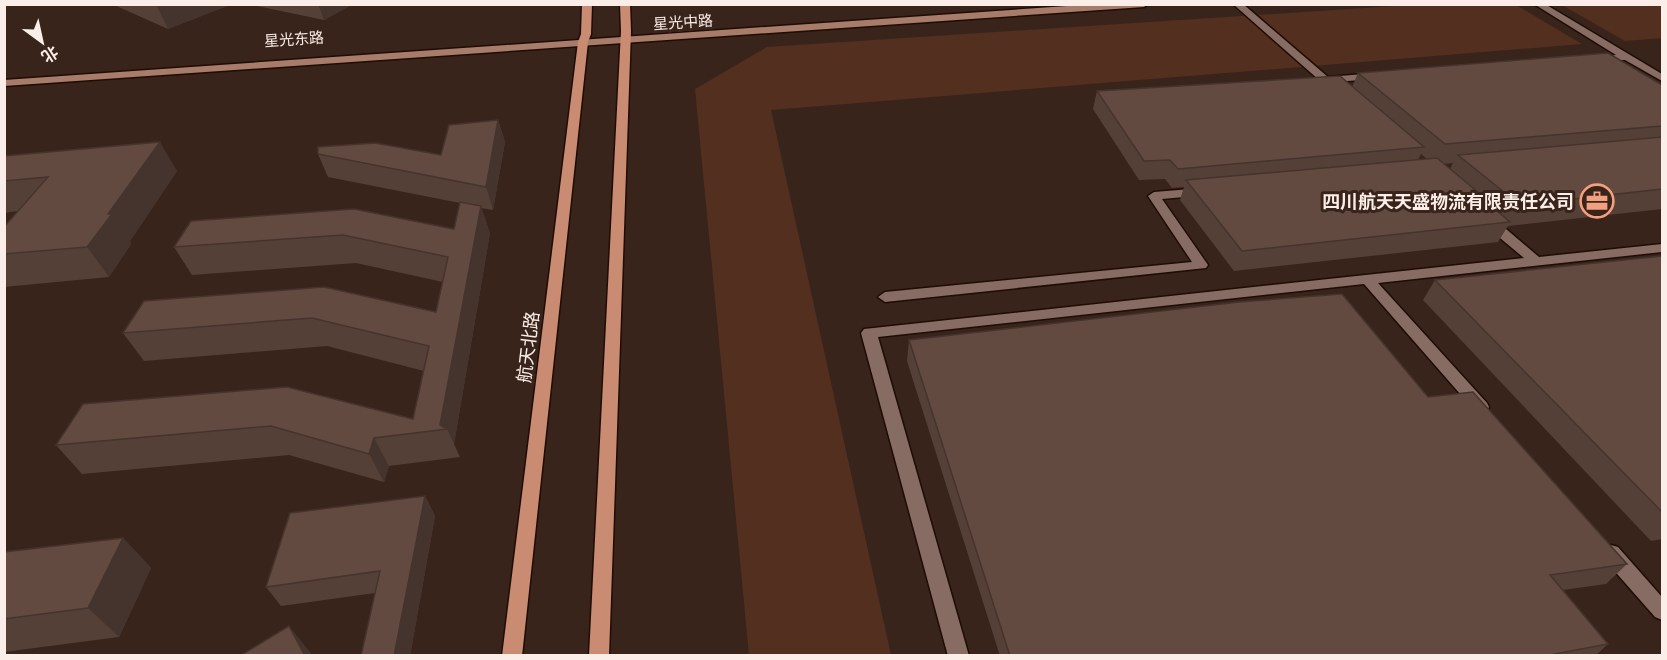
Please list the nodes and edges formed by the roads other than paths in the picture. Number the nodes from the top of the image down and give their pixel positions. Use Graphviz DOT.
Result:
graph roads {
  1 [pos="587,4"];
  2 [pos="625,4"];
  3 [pos="1012,4"];
  4 [pos="1144,4"];
  5 [pos="1237,4"];
  6 [pos="1538,4"];
  7 [pos="625,36"];
  8 [pos="585,38"];
  9 [pos="1626,57"];
  10 [pos="1580,60"];
  11 [pos="4,73"];
  12 [pos="1383,75"];
  13 [pos="1662,78"];
  14 [pos="1319,80"];
  15 [pos="4,83"];
  16 [pos="1343,95"];
  17 [pos="1212,191"];
  18 [pos="1474,209"];
  19 [pos="1662,248"];
  20 [pos="1535,261"];
  21 [pos="1367,279"];
  22 [pos="885,297"];
  23 [pos="1495,422"];
  24 [pos="1598,538"];
  25 [pos="1654,591"];
  26 [pos="1662,611"];
  27 [pos="512,656"];
  28 [pos="599,656"];
  29 [pos="958,656"];
  1 -- 8 [label="main road, 航天北路"];
  2 -- 7 [label="main road"];
  3 -- 7 [label="main road, 星光中路"];
  4 -- 7 [label="main road, 星光中路"];
  5 -- 14 [label="lane"];
  6 -- 9 [label="lane"];
  7 -- 8 [label="main road, 星光中路"];
  7 -- 28 [label="main road"];
  8 -- 11 [label="main road, 星光东路"];
  8 -- 15 [label="main road, 星光东路"];
  8 -- 27 [label="main road, 航天北路"];
  9 -- 10 [label="lane"];
  9 -- 13 [label="lane"];
  12 -- 14 [label="lane"];
  14 -- 16 [label="lane"];
  17 -- 22 [label="lane"];
  18 -- 20 [label="lane"];
  19 -- 20 [label="lane"];
  20 -- 21 [label="lane"];
  21 -- 23 [label="lane"];
  21 -- 29 [label="lane"];
  24 -- 25 [label="lane"];
  25 -- 26 [label="lane"];
}
